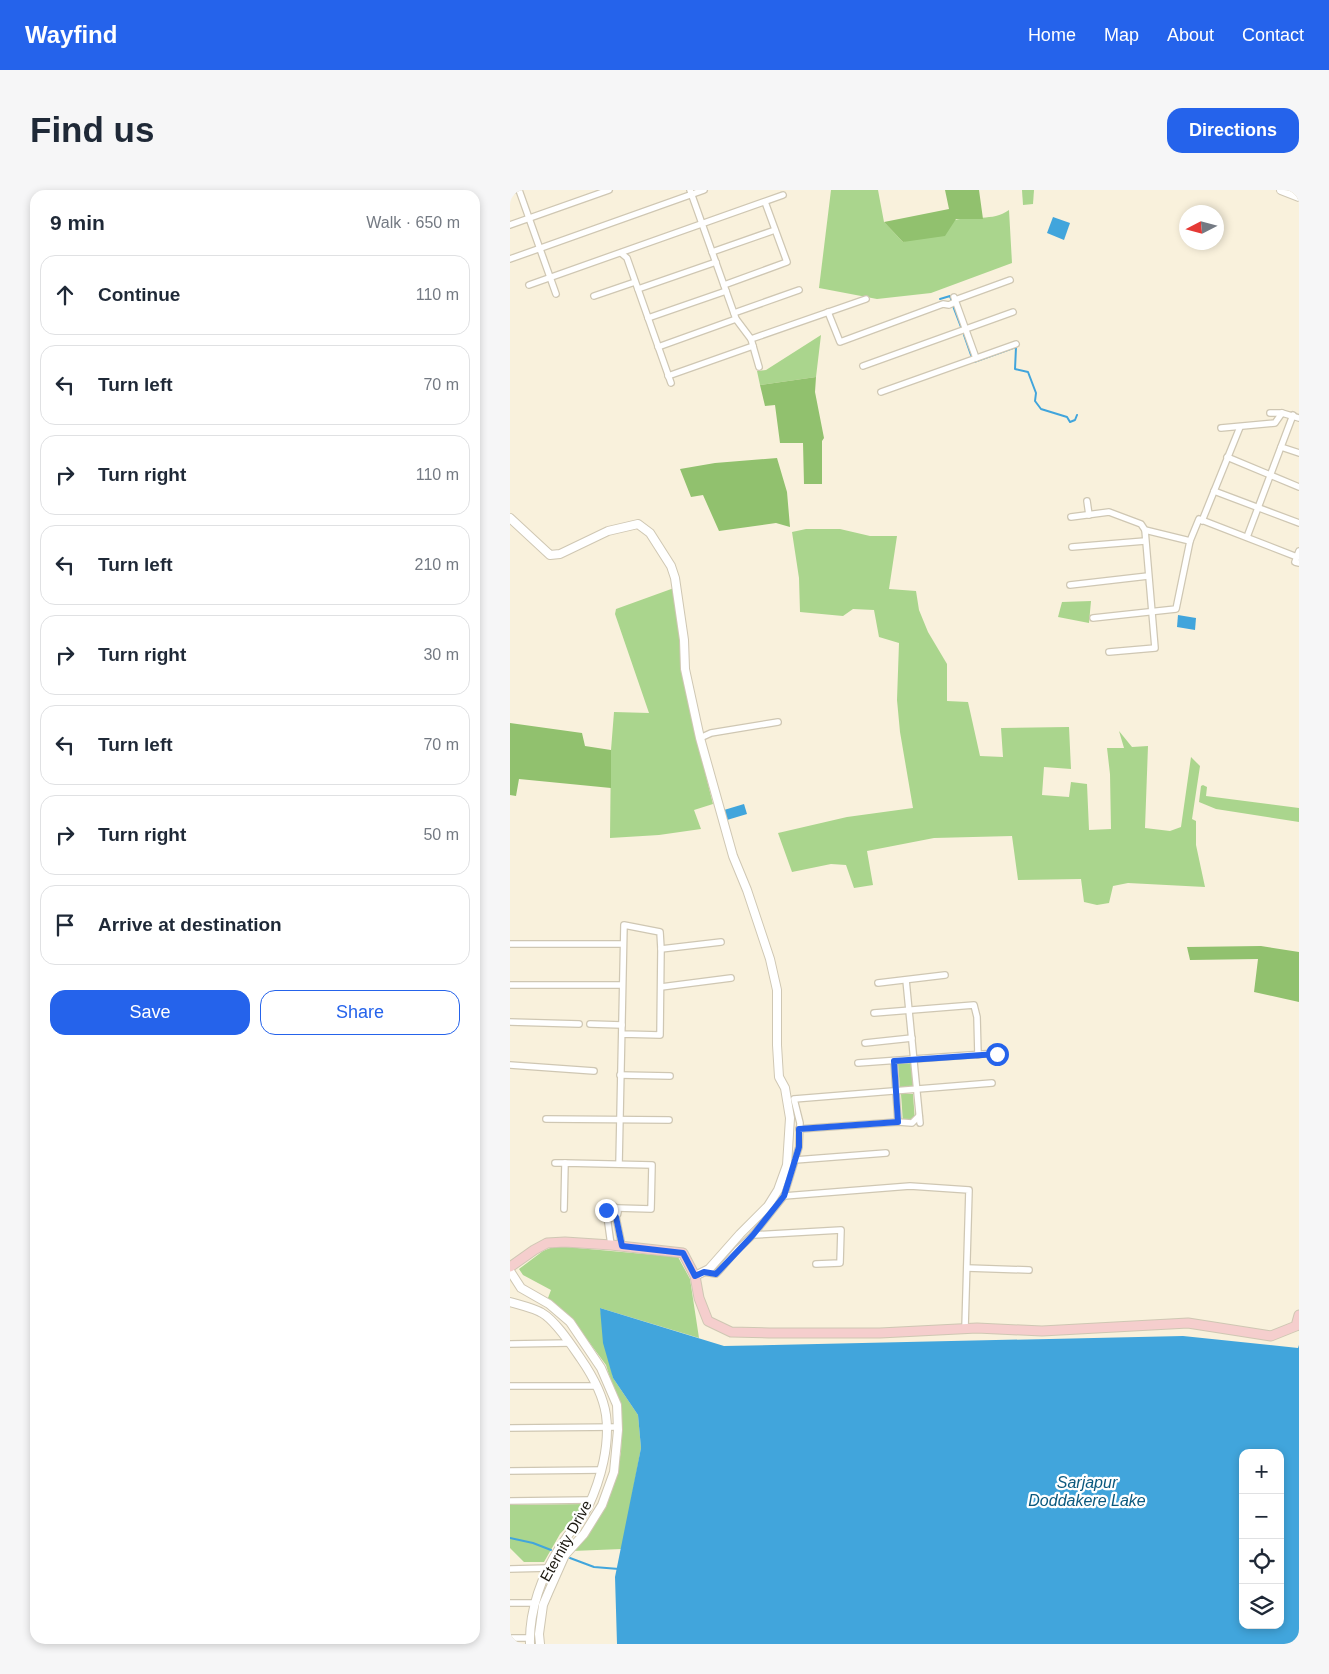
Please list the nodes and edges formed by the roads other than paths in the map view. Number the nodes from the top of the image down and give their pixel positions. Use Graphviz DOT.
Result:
graph roads {
  1 [pos="514,190"];
  2 [pos="519,190"];
  3 [pos="609,190"];
  4 [pos="704,190"];
  5 [pos="1281,190"];
  6 [pos="510,191"];
  7 [pos="690,192"];
  8 [pos="783,195"];
  9 [pos="1299,197"];
  10 [pos="765,202"];
  11 [pos="529,218"];
  12 [pos="702,224"];
  13 [pos="510,225"];
  14 [pos="775,230"];
  15 [pos="540,248"];
  16 [pos="712,252"];
  17 [pos="621,253"];
  18 [pos="510,259"];
  19 [pos="716,262"];
  20 [pos="550,278"];
  21 [pos="1010,280"];
  22 [pos="635,282"];
  23 [pos="529,285"];
  24 [pos="725,288"];
  25 [pos="638,289"];
  26 [pos="799,290"];
  27 [pos="556,294"];
  28 [pos="594,296"];
  29 [pos="866,299"];
  30 [pos="955,300"];
  31 [pos="828,312"];
  32 [pos="1013,312"];
  33 [pos="735,316"];
  34 [pos="648,318"];
  35 [pos="965,329"];
  36 [pos="751,340"];
  37 [pos="1016,344"];
  38 [pos="753,346"];
  39 [pos="658,347"];
  40 [pos="976,358"];
  41 [pos="863,366"];
  42 [pos="759,367"];
  43 [pos="668,376"];
  44 [pos="671,383"];
  45 [pos="881,392"];
  46 [pos="1270,413"];
  47 [pos="1282,413"];
  48 [pos="1296,417"];
  49 [pos="1240,427"];
  50 [pos="1221,428"];
  51 [pos="1281,446"];
  52 [pos="1299,454"];
  53 [pos="1227,457"];
  54 [pos="1270,475"];
  55 [pos="1299,487"];
  56 [pos="1214,490"];
  57 [pos="1087,501"];
  58 [pos="1258,508"];
  59 [pos="1089,515"];
  60 [pos="510,518"];
  61 [pos="1071,518"];
  62 [pos="1202,521"];
  63 [pos="1299,523"];
  64 [pos="1145,530"];
  65 [pos="1247,538"];
  66 [pos="1145,541"];
  67 [pos="1190,541"];
  68 [pos="1072,548"];
  69 [pos="1298,557"];
  70 [pos="1148,576"];
  71 [pos="1070,585"];
  72 [pos="1152,612"];
  73 [pos="1093,618"];
  74 [pos="1109,652"];
  75 [pos="778,722"];
  76 [pos="700,738"];
  77 [pos="721,942"];
  78 [pos="510,944"];
  79 [pos="623,944"];
  80 [pos="661,949"];
  81 [pos="945,975"];
  82 [pos="731,978"];
  83 [pos="906,980"];
  84 [pos="878,983"];
  85 [pos="510,985"];
  86 [pos="622,985"];
  87 [pos="661,986"];
  88 [pos="909,1009"];
  89 [pos="874,1012"];
  90 [pos="510,1022"];
  91 [pos="579,1024"];
  92 [pos="590,1024"];
  93 [pos="622,1025"];
  94 [pos="622,1034"];
  95 [pos="912,1038"];
  96 [pos="865,1043"];
  97 [pos="997,1054"];
  98 [pos="978,1055"];
  99 [pos="914,1059"];
  100 [pos="894,1061"];
  101 [pos="858,1063"];
  102 [pos="510,1066"];
  103 [pos="594,1071"];
  104 [pos="620,1075"];
  105 [pos="670,1076"];
  106 [pos="992,1083"];
  107 [pos="917,1089"];
  108 [pos="896,1091"];
  109 [pos="919,1116"];
  110 [pos="546,1119"];
  111 [pos="669,1120"];
  112 [pos="619,1121"];
  113 [pos="898,1122"];
  114 [pos="920,1123"];
  115 [pos="799,1129"];
  116 [pos="886,1153"];
  117 [pos="794,1160"];
  118 [pos="555,1163"];
  119 [pos="565,1163"];
  120 [pos="619,1164"];
  121 [pos="784,1196"];
  122 [pos="617,1208"];
  123 [pos="564,1209"];
  124 [pos="607,1216"];
  125 [pos="616,1217"];
  126 [pos="753,1235"];
  127 [pos="611,1245"];
  128 [pos="622,1246"];
  129 [pos="816,1264"];
  130 [pos="510,1267"];
  131 [pos="967,1268"];
  132 [pos="1029,1270"];
  133 [pos="510,1272"];
  134 [pos="700,1274"];
  135 [pos="510,1302"];
  136 [pos="1299,1315"];
  137 [pos="965,1328"];
  138 [pos="570,1343"];
  139 [pos="510,1344"];
  140 [pos="510,1386"];
  141 [pos="596,1386"];
  142 [pos="606,1427"];
  143 [pos="618,1427"];
  144 [pos="510,1428"];
  145 [pos="602,1470"];
  146 [pos="510,1471"];
  147 [pos="590,1500"];
  148 [pos="510,1501"];
  149 [pos="510,1568"];
  150 [pos="549,1568"];
  151 [pos="510,1603"];
  152 [pos="535,1603"];
  153 [pos="510,1638"];
  154 [pos="530,1641"];
  155 [pos="540,1644"];
  1 -- 6 [label="street"];
  2 -- 11 [label="street"];
  3 -- 11 [label="street"];
  4 -- 7 [label="street"];
  5 -- 9 [label="street"];
  7 -- 12 [label="street"];
  7 -- 15 [label="street"];
  8 -- 10 [label="street"];
  10 -- 12 [label="street"];
  10 -- 14 [label="street"];
  11 -- 13 [label="street"];
  11 -- 15 [label="street"];
  12 -- 16 [label="street"];
  12 -- 17 [label="street"];
  14 -- 16 [label="street"];
  14 -- 24 [label="street"];
  15 -- 18 [label="street"];
  15 -- 20 [label="street"];
  16 -- 19 [label="street"];
  17 -- 20 [label="street"];
  17 -- 22 [label="street"];
  19 -- 24 [label="street"];
  19 -- 25 [label="street"];
  20 -- 23 [label="street"];
  20 -- 27 [label="street"];
  21 -- 30 [label="street"];
  22 -- 25 [label="street"];
  22 -- 28 [label="street"];
  24 -- 33 [label="street"];
  24 -- 34 [label="street"];
  25 -- 34 [label="street"];
  26 -- 33 [label="street"];
  29 -- 31 [label="street"];
  30 -- 31 [label="street"];
  30 -- 35 [label="street"];
  31 -- 36 [label="street"];
  32 -- 35 [label="street"];
  33 -- 36 [label="street"];
  33 -- 39 [label="street"];
  34 -- 39 [label="street"];
  35 -- 40 [label="street"];
  35 -- 41 [label="street"];
  36 -- 38 [label="street"];
  37 -- 40 [label="street"];
  38 -- 42 [label="street"];
  38 -- 43 [label="street"];
  39 -- 43 [label="street"];
  40 -- 45 [label="street"];
  43 -- 44 [label="street"];
  46 -- 47 [label="street"];
  47 -- 48 [label="street"];
  47 -- 49 [label="street"];
  48 -- 51 [label="street"];
  49 -- 50 [label="street"];
  49 -- 53 [label="street"];
  51 -- 52 [label="street"];
  51 -- 54 [label="street"];
  53 -- 54 [label="street"];
  53 -- 56 [label="street"];
  54 -- 55 [label="street"];
  54 -- 58 [label="street"];
  56 -- 58 [label="street"];
  56 -- 62 [label="street"];
  57 -- 59 [label="street"];
  58 -- 63 [label="street"];
  58 -- 65 [label="street"];
  59 -- 61 [label="street"];
  59 -- 64 [label="street"];
  60 -- 76 [label="street"];
  62 -- 65 [label="street"];
  62 -- 67 [label="street"];
  64 -- 66 [label="street"];
  64 -- 67 [label="street"];
  65 -- 69 [label="street"];
  66 -- 68 [label="street"];
  66 -- 70 [label="street"];
  67 -- 72 [label="street"];
  70 -- 71 [label="street"];
  70 -- 72 [label="street"];
  72 -- 73 [label="street"];
  72 -- 74 [label="street"];
  75 -- 76 [label="street"];
  76 -- 134 [label="street"];
  77 -- 80 [label="street"];
  78 -- 79 [label="street"];
  79 -- 80 [label="street"];
  79 -- 86 [label="street"];
  80 -- 87 [label="street"];
  81 -- 83 [label="street"];
  82 -- 87 [label="street"];
  83 -- 84 [label="street"];
  83 -- 88 [label="street"];
  85 -- 86 [label="street"];
  86 -- 93 [label="street"];
  87 -- 94 [label="street"];
  88 -- 89 [label="street"];
  88 -- 95 [label="street"];
  88 -- 98 [label="street"];
  90 -- 91 [label="street"];
  92 -- 93 [label="street"];
  93 -- 94 [label="street"];
  94 -- 104 [label="street"];
  95 -- 96 [label="street"];
  95 -- 99 [label="street"];
  97 -- 98 [label="street"];
  98 -- 99 [label="street"];
  99 -- 100 [label="street"];
  99 -- 107 [label="street"];
  100 -- 101 [label="street"];
  100 -- 108 [label="street"];
  102 -- 103 [label="street"];
  104 -- 105 [label="street"];
  104 -- 112 [label="street"];
  106 -- 107 [label="street"];
  107 -- 108 [label="street"];
  107 -- 109 [label="street"];
  108 -- 113 [label="street"];
  108 -- 115 [label="street"];
  109 -- 113 [label="street"];
  109 -- 114 [label="street"];
  110 -- 112 [label="street"];
  111 -- 112 [label="street"];
  112 -- 120 [label="street"];
  113 -- 115 [label="street"];
  115 -- 117 [label="street"];
  116 -- 117 [label="street"];
  117 -- 121 [label="street"];
  118 -- 119 [label="street"];
  119 -- 120 [label="street"];
  119 -- 123 [label="street"];
  120 -- 122 [label="street"];
  121 -- 126 [label="street"];
  121 -- 131 [label="street"];
  122 -- 124 [label="street"];
  122 -- 125 [label="street"];
  124 -- 125 [label="street"];
  124 -- 127 [label="street"];
  125 -- 128 [label="street"];
  126 -- 129 [label="street"];
  126 -- 134 [label="street"];
  127 -- 128 [label="main road"];
  127 -- 130 [label="main road"];
  128 -- 134 [label="main road"];
  131 -- 132 [label="street"];
  131 -- 137 [label="street"];
  133 -- 143 [label="street, Eternity Drive"];
  134 -- 137 [label="main road"];
  135 -- 138 [label="street, Eternity Drive"];
  136 -- 137 [label="main road"];
  138 -- 139 [label="street"];
  138 -- 141 [label="street, Eternity Drive"];
  140 -- 141 [label="street"];
  141 -- 142 [label="street, Eternity Drive"];
  142 -- 143 [label="street"];
  142 -- 144 [label="street"];
  142 -- 145 [label="street, Eternity Drive"];
  143 -- 155 [label="street, Eternity Drive"];
  145 -- 146 [label="street"];
  145 -- 147 [label="street, Eternity Drive"];
  147 -- 148 [label="street"];
  147 -- 150 [label="street, Eternity Drive"];
  149 -- 150 [label="street"];
  150 -- 152 [label="street, Eternity Drive"];
  151 -- 152 [label="street"];
  152 -- 154 [label="street, Eternity Drive"];
  153 -- 154 [label="street"];
}
